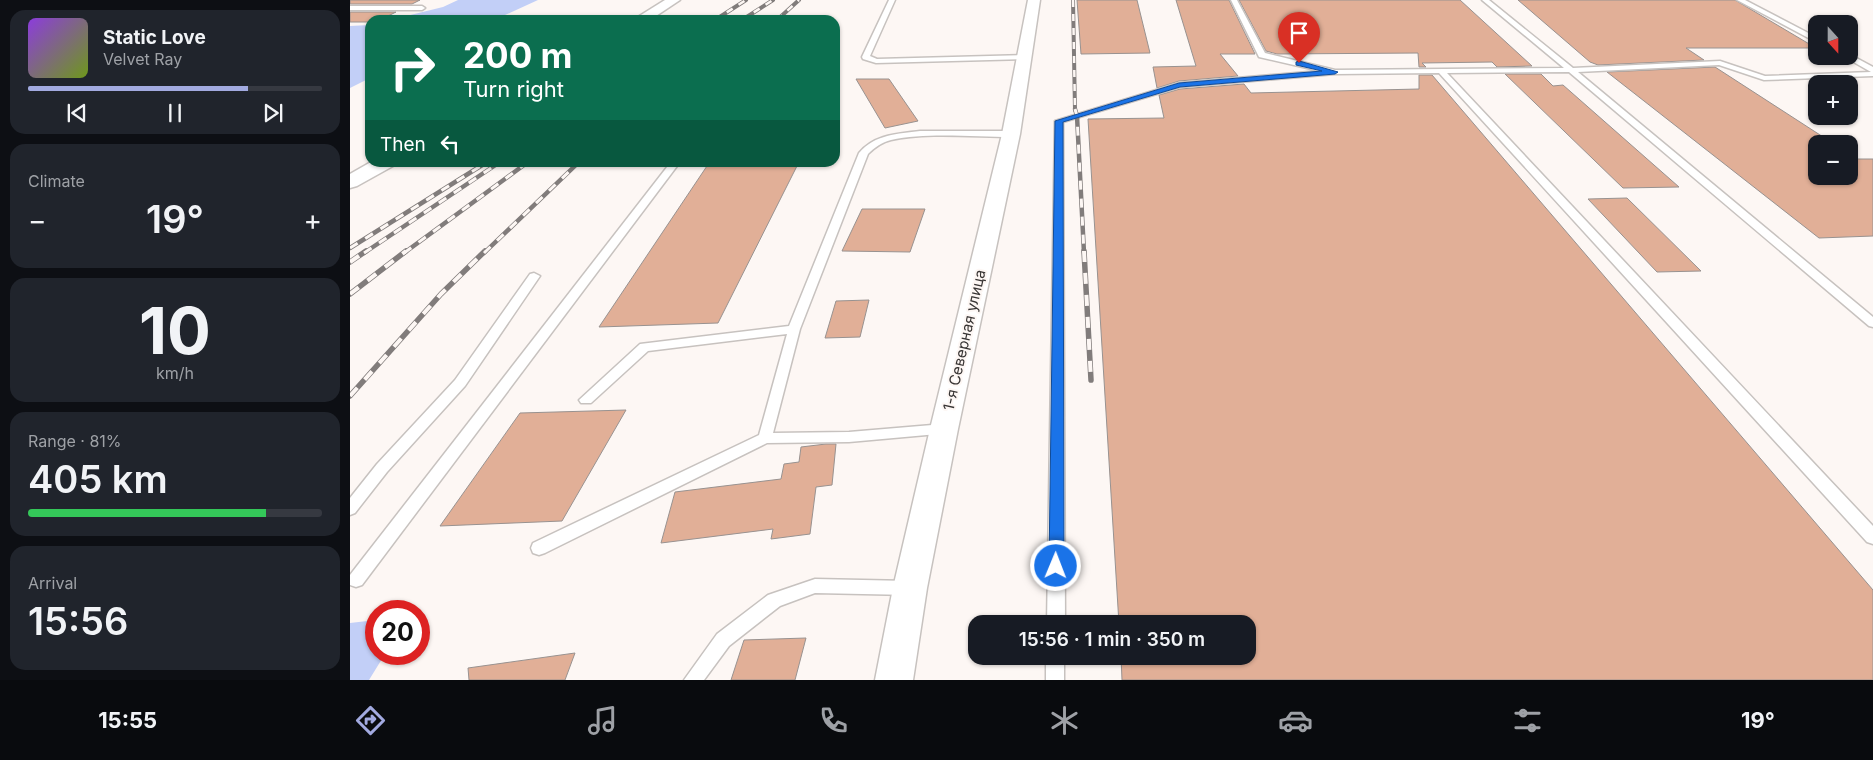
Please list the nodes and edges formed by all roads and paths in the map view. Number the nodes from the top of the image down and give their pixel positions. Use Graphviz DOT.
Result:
graph roads {
  1 [pos="674,0"];
  2 [pos="892,0"];
  3 [pos="1034,0"];
  4 [pos="1234,0"];
  5 [pos="1485,0"];
  6 [pos="1740,0"];
  7 [pos="350,8"];
  8 [pos="422,8"];
  9 [pos="648,15"];
  10 [pos="1808,36"];
  11 [pos="1023,57"];
  12 [pos="1858,62"];
  13 [pos="1572,70"];
  14 [pos="1873,70"];
  15 [pos="1441,71"];
  16 [pos="1335,72"];
  17 [pos="1873,74"];
  18 [pos="1012,134"];
  19 [pos="377,167"];
  20 [pos="672,167"];
  21 [pos="350,182"];
  22 [pos="534,276"];
  23 [pos="1873,323"];
  24 [pos="794,329"];
  25 [pos="586,400"];
  26 [pos="944,429"];
  27 [pos="765,438"];
  28 [pos="350,509"];
  29 [pos="1873,537"];
  30 [pos="539,548"];
  31 [pos="352,583"];
  32 [pos="910,588"];
  33 [pos="1056,615"];
  34 [pos="1055,665"];
  35 [pos="693,680"];
  36 [pos="894,680"];
  37 [pos="1055,680"];
  1 -- 9 [label="street"];
  2 -- 11 [label="lane"];
  3 -- 11 [label="street, 1-я Северная улица"];
  4 -- 16 [label="lane"];
  5 -- 13 [label="lane"];
  6 -- 10 [label="lane"];
  7 -- 8 [label="lane"];
  11 -- 18 [label="street, 1-я Северная улица"];
  12 -- 14 [label="lane"];
  13 -- 15 [label="lane"];
  13 -- 17 [label="lane"];
  13 -- 23 [label="lane"];
  15 -- 16 [label="lane"];
  15 -- 29 [label="lane"];
  16 -- 33 [label="lane"];
  18 -- 24 [label="lane"];
  18 -- 26 [label="street, 1-я Северная улица"];
  19 -- 21 [label="street"];
  20 -- 31 [label="lane"];
  22 -- 28 [label="lane"];
  24 -- 25 [label="lane"];
  24 -- 27 [label="lane"];
  26 -- 27 [label="lane"];
  26 -- 32 [label="street, 1-я Северная улица"];
  27 -- 30 [label="lane"];
  32 -- 35 [label="lane"];
  32 -- 36 [label="street, 1-я Северная улица"];
  34 -- 37 [label="lane"];
}
